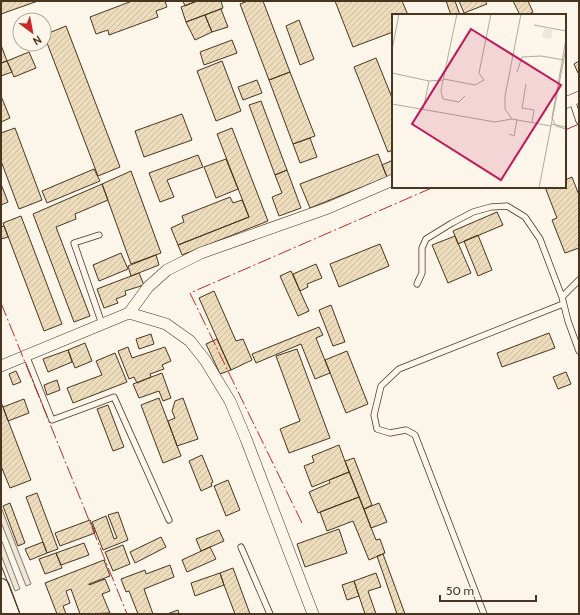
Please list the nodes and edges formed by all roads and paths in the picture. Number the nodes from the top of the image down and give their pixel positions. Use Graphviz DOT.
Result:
graph roads {
  1 [pos="572,100"];
  2 [pos="579,121"];
  3 [pos="392,180"];
  4 [pos="98,234"];
  5 [pos="579,280"];
  6 [pos="417,284"];
  7 [pos="562,297"];
  8 [pos="563,304"];
  9 [pos="129,313"];
  10 [pos="102,324"];
  11 [pos="579,351"];
  12 [pos="26,355"];
  13 [pos="1,366"];
  14 [pos="169,520"];
  15 [pos="242,547"];
  16 [pos="1,587"];
  17 [pos="12,614"];
  18 [pos="270,614"];
  19 [pos="313,614"];
  20 [pos="484,614"];
  1 -- 2 [label="lane"];
  3 -- 9 [label="street"];
  4 -- 10 [label="lane"];
  5 -- 7 [label="lane"];
  6 -- 7 [label="lane"];
  7 -- 8 [label="lane"];
  8 -- 11 [label="lane"];
  8 -- 20 [label="lane"];
  9 -- 10 [label="street"];
  9 -- 19 [label="street"];
  10 -- 12 [label="street"];
  12 -- 13 [label="street"];
  12 -- 14 [label="lane"];
  15 -- 18 [label="lane"];
  16 -- 17 [label="main road"];
}
